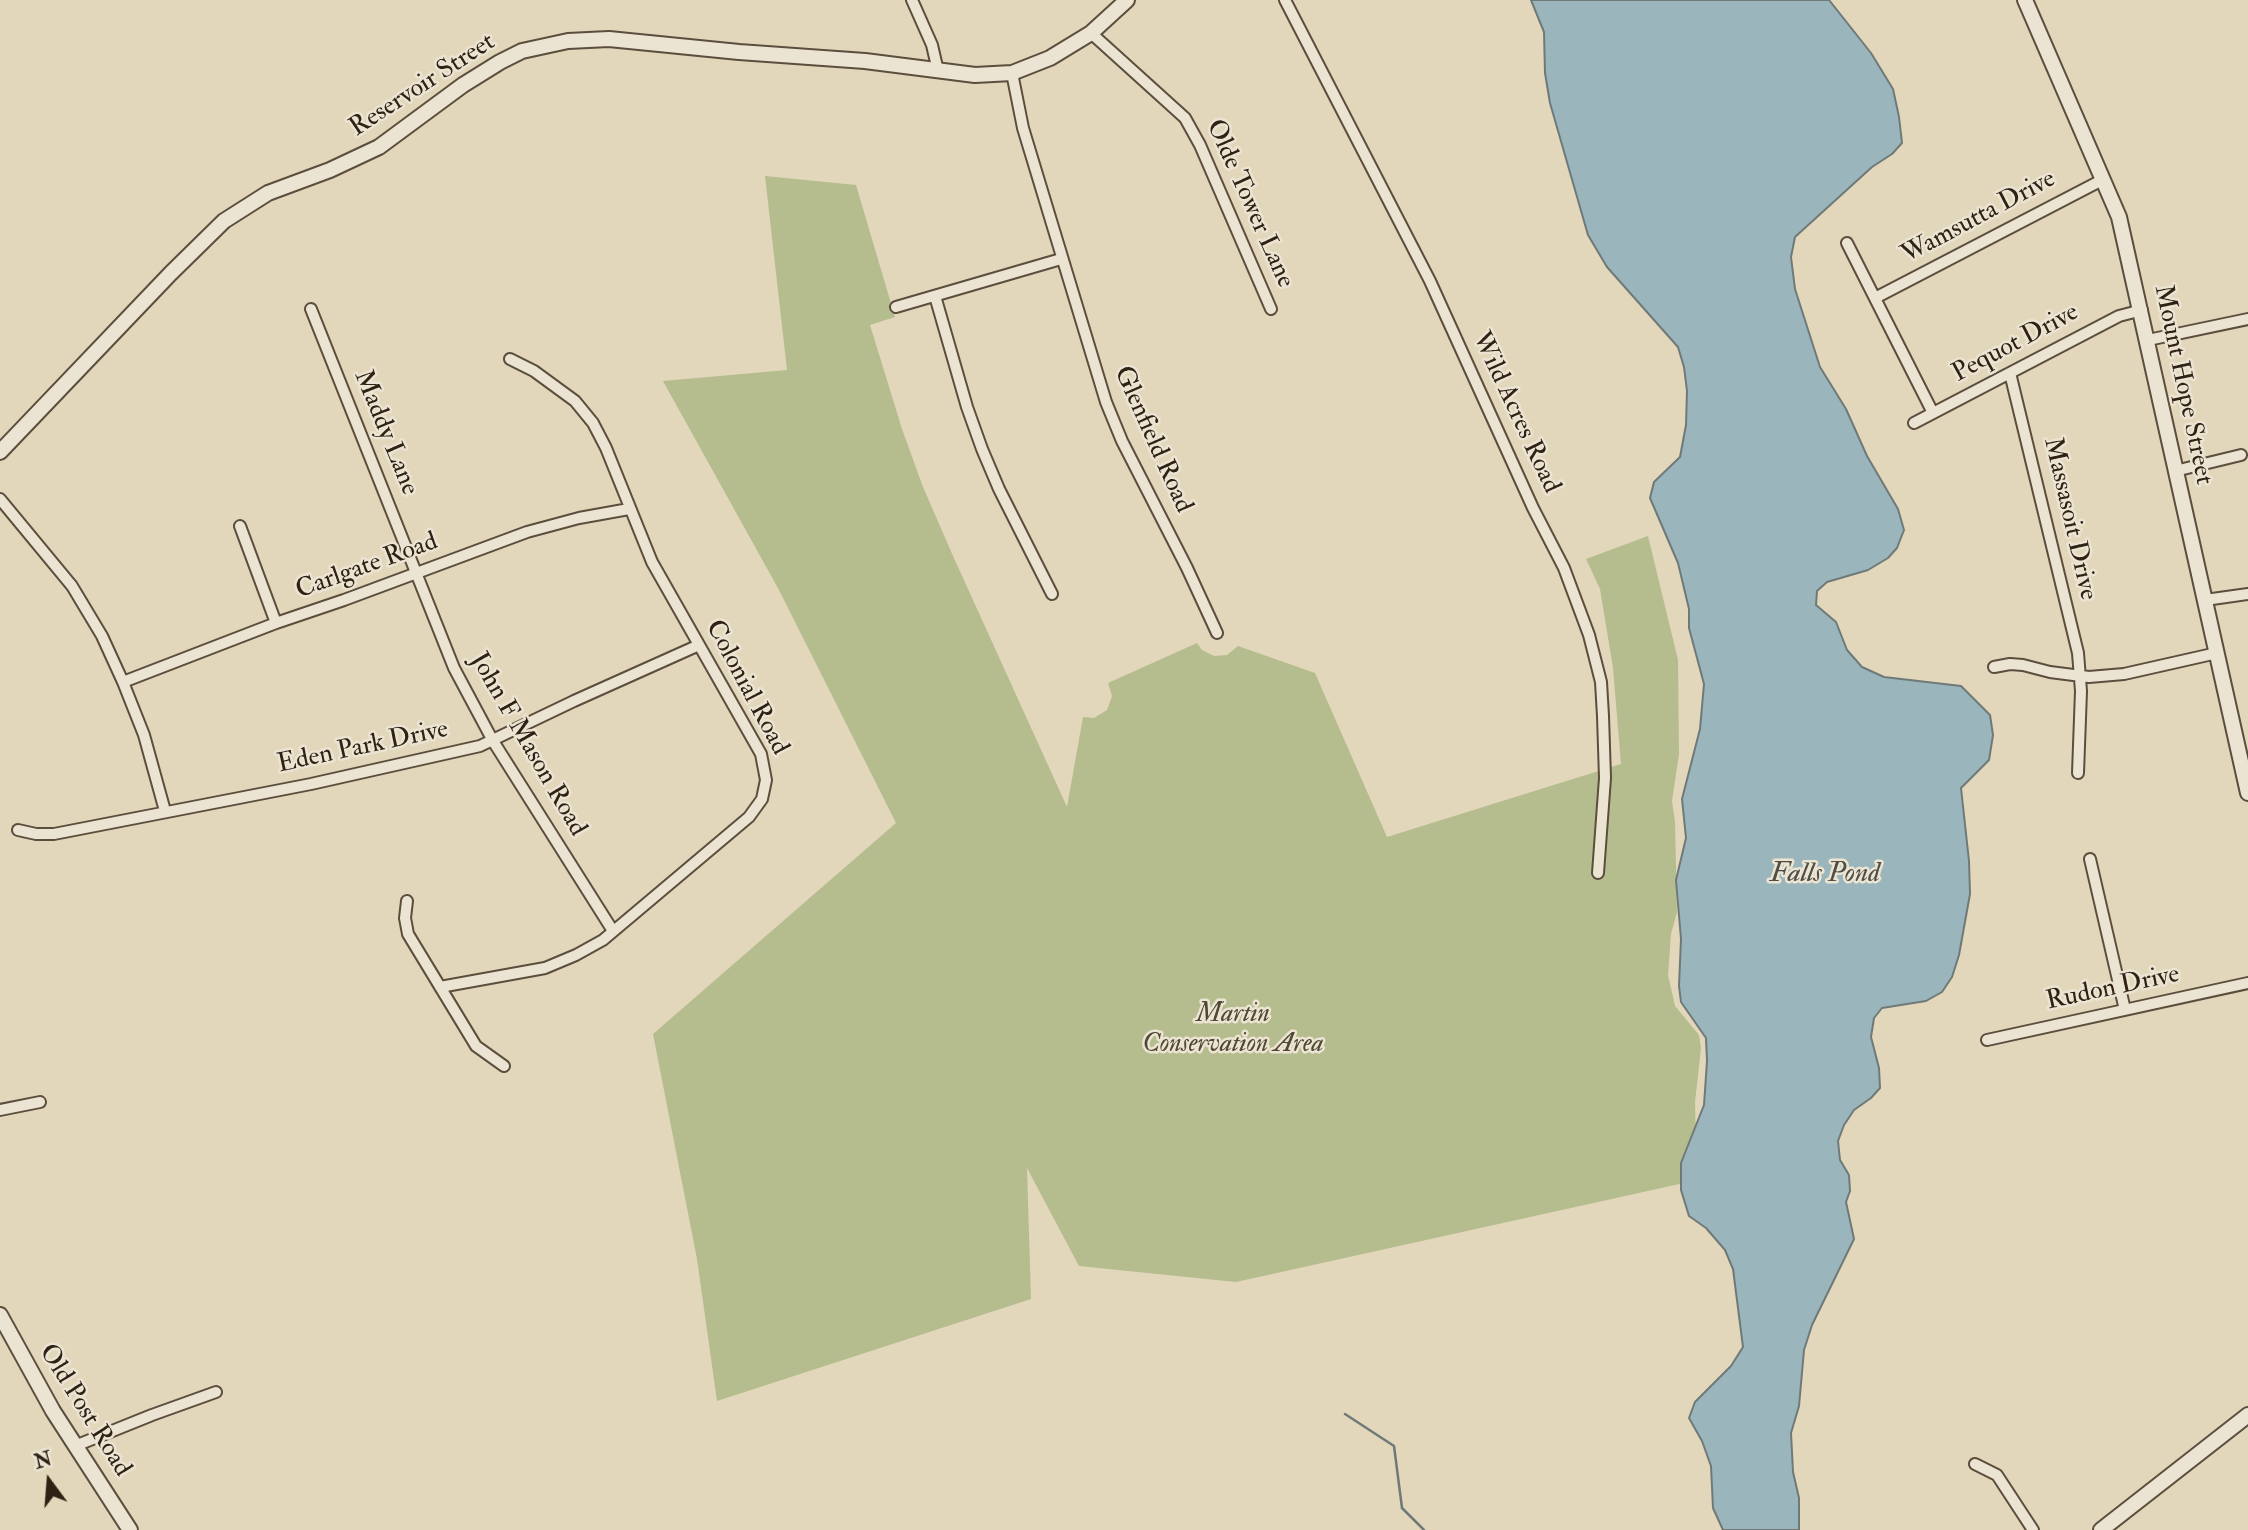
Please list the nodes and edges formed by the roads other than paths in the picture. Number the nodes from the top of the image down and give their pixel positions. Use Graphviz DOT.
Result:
graph roads {
  1 [pos="912,0"];
  2 [pos="1127,0"];
  3 [pos="1285,0"];
  4 [pos="2025,0"];
  5 [pos="1091,33"];
  6 [pos="938,71"];
  7 [pos="1012,73"];
  8 [pos="2104,179"];
  9 [pos="1847,243"];
  10 [pos="1061,259"];
  11 [pos="935,296"];
  12 [pos="1875,298"];
  13 [pos="896,307"];
  14 [pos="312,309"];
  15 [pos="1271,309"];
  16 [pos="2141,310"];
  17 [pos="2248,320"];
  18 [pos="2148,340"];
  19 [pos="510,359"];
  20 [pos="2010,373"];
  21 [pos="1933,413"];
  22 [pos="1914,423"];
  23 [pos="0,452"];
  24 [pos="2241,456"];
  25 [pos="2175,471"];
  26 [pos="0,499"];
  27 [pos="629,509"];
  28 [pos="240,526"];
  29 [pos="415,574"];
  30 [pos="1052,594"];
  31 [pos="2248,594"];
  32 [pos="2205,600"];
  33 [pos="276,623"];
  34 [pos="1217,633"];
  35 [pos="699,645"];
  36 [pos="2217,653"];
  37 [pos="1994,667"];
  38 [pos="2080,676"];
  39 [pos="123,681"];
  40 [pos="493,741"];
  41 [pos="2078,773"];
  42 [pos="2248,793"];
  43 [pos="164,811"];
  44 [pos="18,830"];
  45 [pos="2090,859"];
  46 [pos="1598,873"];
  47 [pos="407,901"];
  48 [pos="613,931"];
  49 [pos="2248,983"];
  50 [pos="440,987"];
  51 [pos="2125,1010"];
  52 [pos="1987,1040"];
  53 [pos="504,1066"];
  54 [pos="40,1102"];
  55 [pos="0,1110"];
  56 [pos="0,1315"];
  57 [pos="216,1392"];
  58 [pos="2248,1415"];
  59 [pos="75,1446"];
  60 [pos="1975,1464"];
  61 [pos="130,1530"];
  62 [pos="2033,1530"];
  63 [pos="2101,1530"];
  1 -- 6 [label="street"];
  2 -- 5 [label="street, Reservoir Street"];
  3 -- 46 [label="street, Wild Acres Road"];
  4 -- 8 [label="street, Mount Hope Street"];
  5 -- 7 [label="street, Reservoir Street"];
  5 -- 15 [label="street, Olde Tower Lane"];
  6 -- 7 [label="street, Reservoir Street"];
  6 -- 23 [label="street, Reservoir Street"];
  7 -- 10 [label="street, Glenfield Road"];
  8 -- 12 [label="street, Wamsutta Drive"];
  8 -- 16 [label="street, Mount Hope Street"];
  9 -- 12 [label="street"];
  10 -- 11 [label="street"];
  10 -- 34 [label="street, Glenfield Road"];
  11 -- 13 [label="street"];
  11 -- 30 [label="street"];
  12 -- 21 [label="street"];
  14 -- 29 [label="street, Maddy Lane"];
  16 -- 18 [label="street, Mount Hope Street"];
  16 -- 20 [label="street, Pequot Drive"];
  17 -- 18 [label="street"];
  18 -- 25 [label="street, Mount Hope Street"];
  19 -- 27 [label="street, Colonial Road"];
  20 -- 21 [label="street, Pequot Drive"];
  20 -- 38 [label="street, Massasoit Drive"];
  21 -- 22 [label="street, Pequot Drive"];
  24 -- 25 [label="street"];
  25 -- 32 [label="street, Mount Hope Street"];
  26 -- 39 [label="street"];
  27 -- 29 [label="street, Carlgate Road"];
  27 -- 35 [label="street, Colonial Road"];
  28 -- 33 [label="street"];
  29 -- 33 [label="street, Carlgate Road"];
  29 -- 40 [label="street, John F Mason Road"];
  31 -- 32 [label="street"];
  32 -- 36 [label="street, Mount Hope Street"];
  33 -- 39 [label="street, Carlgate Road"];
  35 -- 40 [label="street, Eden Park Drive"];
  35 -- 48 [label="street, Colonial Road"];
  36 -- 38 [label="street"];
  36 -- 42 [label="street, Mount Hope Street"];
  37 -- 38 [label="street"];
  38 -- 41 [label="street, Massasoit Drive"];
  39 -- 43 [label="street"];
  40 -- 43 [label="street, Eden Park Drive"];
  40 -- 48 [label="street, John F Mason Road"];
  43 -- 44 [label="street, Eden Park Drive"];
  45 -- 51 [label="street"];
  47 -- 50 [label="street"];
  48 -- 50 [label="street, Colonial Road"];
  49 -- 51 [label="street, Rudon Drive"];
  50 -- 53 [label="street"];
  51 -- 52 [label="street, Rudon Drive"];
  54 -- 55 [label="street"];
  56 -- 59 [label="street, Old Post Road"];
  57 -- 59 [label="street"];
  58 -- 63 [label="street"];
  59 -- 61 [label="street, Old Post Road"];
  60 -- 62 [label="street"];
}
